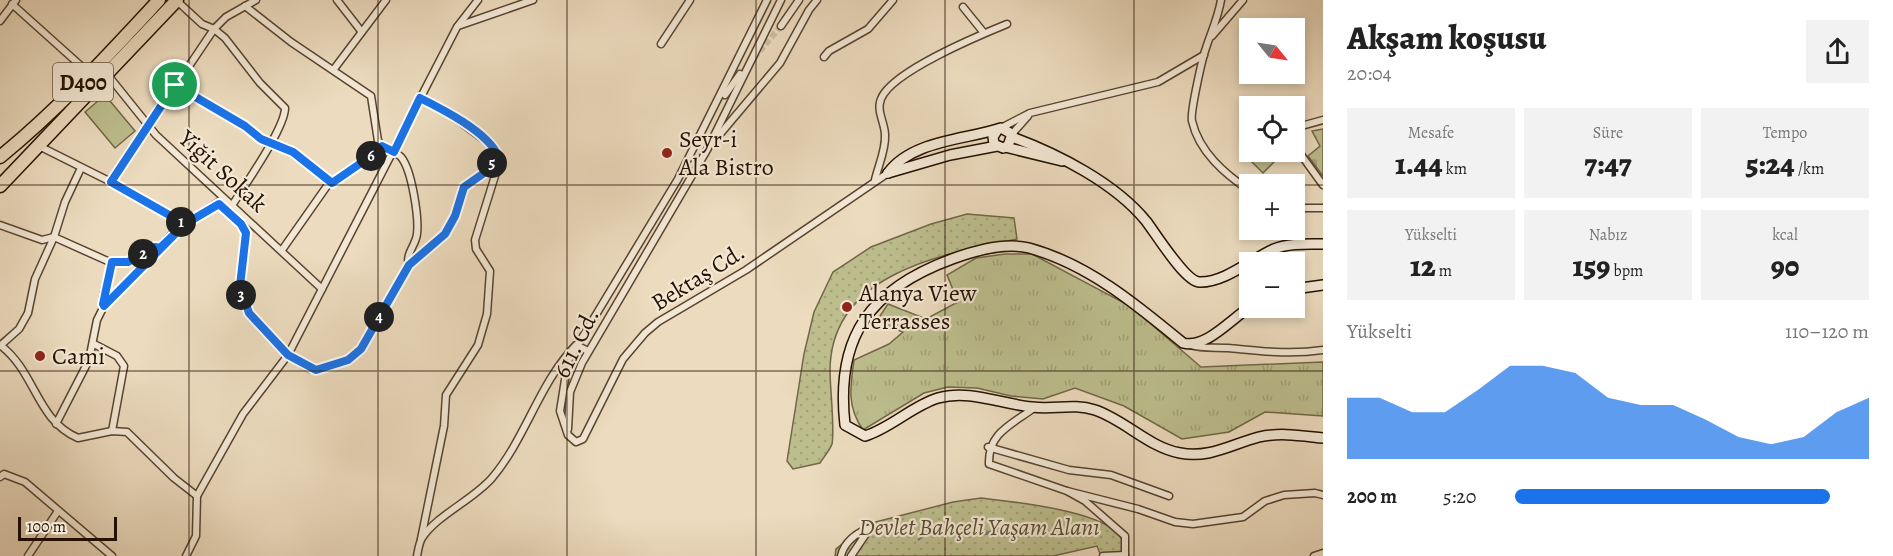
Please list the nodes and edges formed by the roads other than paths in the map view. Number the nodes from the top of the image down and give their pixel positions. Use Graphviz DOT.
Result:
graph roads {
  1 [pos="159,0"];
  2 [pos="177,0"];
  3 [pos="256,0"];
  4 [pos="337,0"];
  5 [pos="386,0"];
  6 [pos="477,0"];
  7 [pos="533,0"];
  8 [pos="690,0"];
  9 [pos="767,0"];
  10 [pos="781,0"];
  11 [pos="799,0"];
  12 [pos="817,0"];
  13 [pos="893,0"];
  14 [pos="1221,0"];
  15 [pos="1243,0"];
  16 [pos="14,2"];
  17 [pos="245,6"];
  18 [pos="963,7"];
  19 [pos="0,21"];
  20 [pos="1007,24"];
  21 [pos="781,26"];
  22 [pos="457,27"];
  23 [pos="214,29"];
  24 [pos="362,31"];
  25 [pos="984,33"];
  26 [pos="1210,40"];
  27 [pos="661,44"];
  28 [pos="1204,55"];
  29 [pos="824,57"];
  30 [pos="334,69"];
  31 [pos="91,74"];
  32 [pos="108,74"];
  33 [pos="740,74"];
  34 [pos="175,85"];
  35 [pos="420,98"];
  36 [pos="715,108"];
  37 [pos="1030,113"];
  38 [pos="64,117"];
  39 [pos="1323,120"];
  40 [pos="1305,125"];
  41 [pos="148,126"];
  42 [pos="1000,128"];
  43 [pos="29,135"];
  44 [pos="1012,136"];
  45 [pos="270,143"];
  46 [pos="39,146"];
  47 [pos="382,146"];
  48 [pos="1001,147"];
  49 [pos="707,150"];
  50 [pos="394,152"];
  51 [pos="498,156"];
  52 [pos="0,157"];
  53 [pos="1305,160"];
  54 [pos="1064,161"];
  55 [pos="0,164"];
  56 [pos="81,168"];
  57 [pos="888,173"];
  58 [pos="0,178"];
  59 [pos="875,180"];
  60 [pos="111,182"];
  61 [pos="332,183"];
  62 [pos="1239,184"];
  63 [pos="1323,185"];
  64 [pos="0,186"];
  65 [pos="224,196"];
  66 [pos="219,204"];
  67 [pos="233,204"];
  68 [pos="1305,208"];
  69 [pos="1323,208"];
  70 [pos="185,224"];
  71 [pos="0,225"];
  72 [pos="54,237"];
  73 [pos="1323,244"];
  74 [pos="160,248"];
  75 [pos="282,250"];
  76 [pos="112,262"];
  77 [pos="409,265"];
  78 [pos="1323,285"];
  79 [pos="1305,287"];
  80 [pos="322,289"];
  81 [pos="104,306"];
  82 [pos="1239,316"];
  83 [pos="94,344"];
  84 [pos="0,345"];
  85 [pos="576,345"];
  86 [pos="1190,345"];
  87 [pos="1323,350"];
  88 [pos="588,351"];
  89 [pos="288,355"];
  90 [pos="568,362"];
  91 [pos="582,363"];
  92 [pos="555,371"];
  93 [pos="1034,408"];
  94 [pos="56,424"];
  95 [pos="112,431"];
  96 [pos="568,435"];
  97 [pos="1323,438"];
  98 [pos="988,447"];
  99 [pos="0,477"];
  100 [pos="1067,491"];
  101 [pos="1323,495"];
  102 [pos="198,496"];
  103 [pos="1169,496"];
  104 [pos="58,511"];
  105 [pos="421,539"];
  106 [pos="1323,554"];
  107 [pos="1125,555"];
  108 [pos="28,556"];
  109 [pos="112,556"];
  110 [pos="186,556"];
  111 [pos="417,556"];
  112 [pos="841,556"];
  113 [pos="851,556"];
  114 [pos="1103,556"];
  115 [pos="1314,556"];
  1 -- 31 [label="highway, D400"];
  2 -- 23 [label="street"];
  2 -- 32 [label="highway"];
  3 -- 17 [label="street"];
  4 -- 24 [label="street"];
  5 -- 24 [label="street"];
  6 -- 22 [label="street"];
  7 -- 22 [label="street"];
  8 -- 27 [label="street"];
  9 -- 36 [label="street, 611. Cd."];
  10 -- 49 [label="street, 611. Cd."];
  11 -- 21 [label="street"];
  12 -- 49 [label="street"];
  13 -- 29 [label="street"];
  14 -- 26 [label="street"];
  15 -- 26 [label="street"];
  16 -- 19 [label="street"];
  16 -- 31 [label="street"];
  17 -- 23 [label="street"];
  17 -- 30 [label="street"];
  18 -- 25 [label="street"];
  20 -- 25 [label="street"];
  22 -- 35 [label="street"];
  23 -- 34 [label="street"];
  23 -- 45 [label="street"];
  24 -- 30 [label="street"];
  25 -- 59 [label="street"];
  26 -- 28 [label="street"];
  28 -- 37 [label="street"];
  28 -- 62 [label="street"];
  30 -- 47 [label="street"];
  31 -- 43 [label="highway, D400"];
  32 -- 38 [label="highway"];
  32 -- 41 [label="street, Yiğit Sokak"];
  33 -- 36 [label="street"];
  34 -- 41 [label="street"];
  34 -- 45 [label="street"];
  35 -- 50 [label="street"];
  35 -- 51 [label="street"];
  36 -- 85 [label="street, 611. Cd."];
  37 -- 42 [label="street"];
  37 -- 44 [label="street"];
  38 -- 46 [label="highway, D400"];
  38 -- 58 [label="highway"];
  39 -- 40 [label="street"];
  41 -- 60 [label="street"];
  41 -- 65 [label="street, Yiğit Sokak"];
  42 -- 44 [label="street"];
  42 -- 48 [label="street"];
  42 -- 57 [label="street"];
  43 -- 52 [label="highway, D400"];
  43 -- 55 [label="highway"];
  44 -- 48 [label="street"];
  44 -- 54 [label="street"];
  45 -- 61 [label="street"];
  45 -- 67 [label="street"];
  46 -- 56 [label="street"];
  46 -- 64 [label="highway, D400"];
  47 -- 50 [label="street"];
  47 -- 61 [label="street"];
  48 -- 54 [label="street"];
  48 -- 57 [label="street"];
  49 -- 88 [label="street, 611. Cd."];
  50 -- 77 [label="street"];
  50 -- 80 [label="street"];
  51 -- 77 [label="street"];
  51 -- 105 [label="street"];
  53 -- 63 [label="street"];
  54 -- 73 [label="street"];
  56 -- 60 [label="street"];
  56 -- 72 [label="street"];
  57 -- 59 [label="street, Bektaş Cd."];
  59 -- 96 [label="street, Bektaş Cd."];
  60 -- 70 [label="street"];
  61 -- 75 [label="street"];
  65 -- 66 [label="street"];
  65 -- 67 [label="street, Yiğit Sokak"];
  66 -- 70 [label="street"];
  66 -- 89 [label="street"];
  67 -- 75 [label="street, Yiğit Sokak"];
  68 -- 69 [label="street"];
  70 -- 74 [label="street"];
  71 -- 72 [label="street"];
  72 -- 76 [label="street"];
  72 -- 84 [label="street"];
  74 -- 76 [label="street"];
  74 -- 81 [label="street"];
  75 -- 80 [label="street, Yiğit Sokak"];
  76 -- 81 [label="street"];
  77 -- 89 [label="street"];
  78 -- 79 [label="street"];
  80 -- 89 [label="street"];
  81 -- 83 [label="street"];
  82 -- 86 [label="street"];
  83 -- 94 [label="street"];
  83 -- 95 [label="street"];
  84 -- 94 [label="street"];
  85 -- 88 [label="street"];
  85 -- 90 [label="street, 611. Cd."];
  85 -- 92 [label="street"];
  86 -- 87 [label="street"];
  86 -- 93 [label="street"];
  88 -- 91 [label="street, 611. Cd."];
  89 -- 102 [label="street"];
  90 -- 91 [label="street"];
  90 -- 92 [label="street"];
  90 -- 96 [label="street, 611. Cd."];
  91 -- 96 [label="street, 611. Cd."];
  92 -- 105 [label="street"];
  93 -- 97 [label="street"];
  93 -- 98 [label="street"];
  94 -- 95 [label="street"];
  95 -- 102 [label="street"];
  98 -- 100 [label="street"];
  98 -- 103 [label="street"];
  99 -- 104 [label="street"];
  100 -- 101 [label="street"];
  100 -- 107 [label="street"];
  102 -- 110 [label="street"];
  104 -- 108 [label="street"];
  104 -- 109 [label="street"];
  105 -- 111 [label="street"];
  106 -- 115 [label="street"];
  107 -- 114 [label="street"];
  112 -- 113 [label="street"];
}
